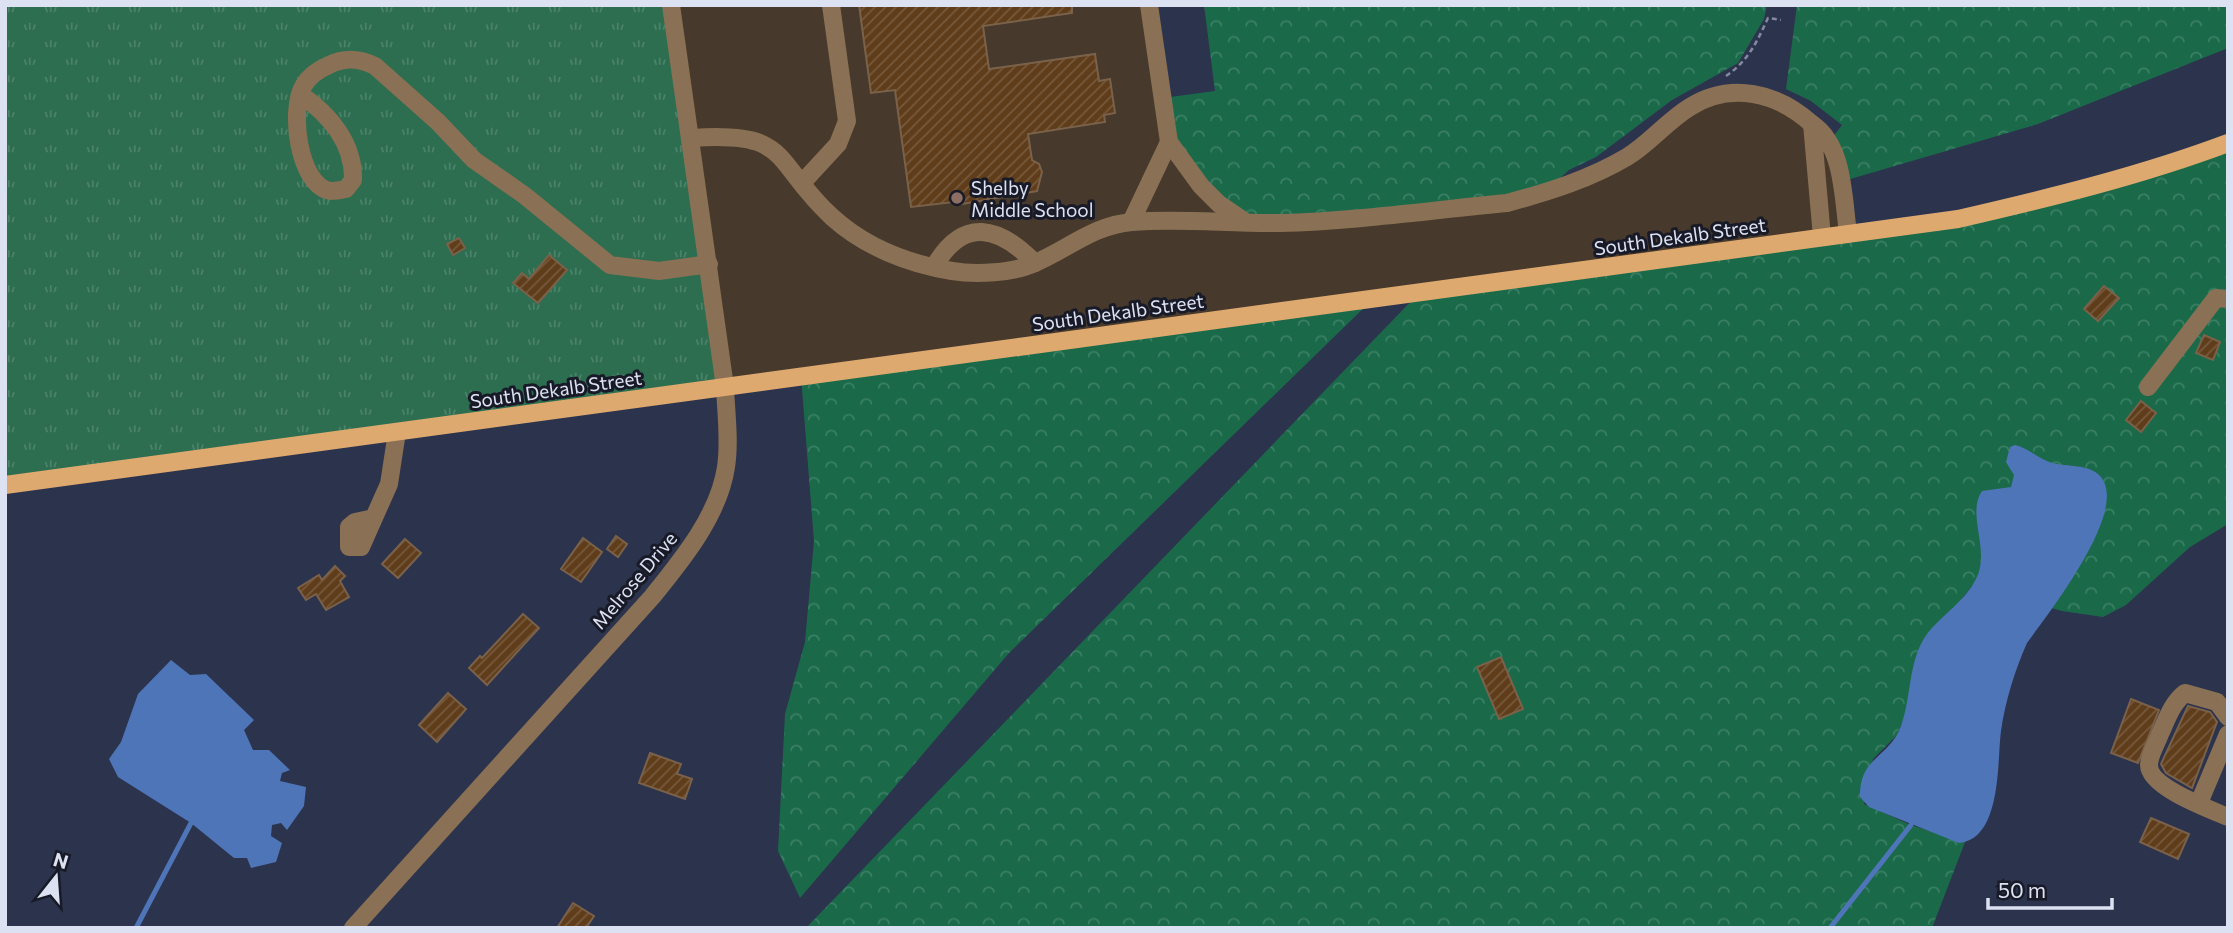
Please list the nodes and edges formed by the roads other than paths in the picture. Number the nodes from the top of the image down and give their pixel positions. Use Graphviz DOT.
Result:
graph roads {
  1 [pos="671,5"];
  2 [pos="831,5"];
  3 [pos="1149,5"];
  4 [pos="301,94"];
  5 [pos="1812,124"];
  6 [pos="692,138"];
  7 [pos="1170,142"];
  8 [pos="2228,143"];
  9 [pos="802,183"];
  10 [pos="1244,221"];
  11 [pos="1131,222"];
  12 [pos="1848,233"];
  13 [pos="1822,237"];
  14 [pos="1035,263"];
  15 [pos="709,264"];
  16 [pos="934,267"];
  17 [pos="2228,299"];
  18 [pos="725,387"];
  19 [pos="2148,387"];
  20 [pos="397,432"];
  21 [pos="5,485"];
  22 [pos="374,518"];
  23 [pos="2228,717"];
  24 [pos="2228,734"];
  25 [pos="2199,803"];
  26 [pos="2228,817"];
  27 [pos="353,928"];
  1 -- 6 [label="street, Melrose Drive"];
  2 -- 9 [label="street"];
  3 -- 7 [label="street"];
  4 -- 4 [label="street"];
  4 -- 15 [label="street"];
  5 -- 10 [label="street"];
  5 -- 12 [label="street"];
  5 -- 13 [label="street"];
  6 -- 9 [label="street"];
  6 -- 15 [label="street, Melrose Drive"];
  7 -- 10 [label="street"];
  7 -- 11 [label="street"];
  8 -- 12 [label="main road, South Dekalb Street"];
  9 -- 16 [label="street"];
  10 -- 11 [label="street"];
  11 -- 14 [label="street"];
  12 -- 13 [label="main road, South Dekalb Street"];
  13 -- 18 [label="main road, South Dekalb Street"];
  14 -- 16 [label="street"];
  14 -- 16 [label="street"];
  15 -- 18 [label="street, Melrose Drive"];
  17 -- 19 [label="street"];
  18 -- 20 [label="main road, South Dekalb Street"];
  18 -- 27 [label="street, Melrose Drive"];
  20 -- 21 [label="main road, South Dekalb Street"];
  20 -- 22 [label="street"];
  23 -- 25 [label="street"];
  24 -- 25 [label="street"];
  25 -- 26 [label="street"];
}
